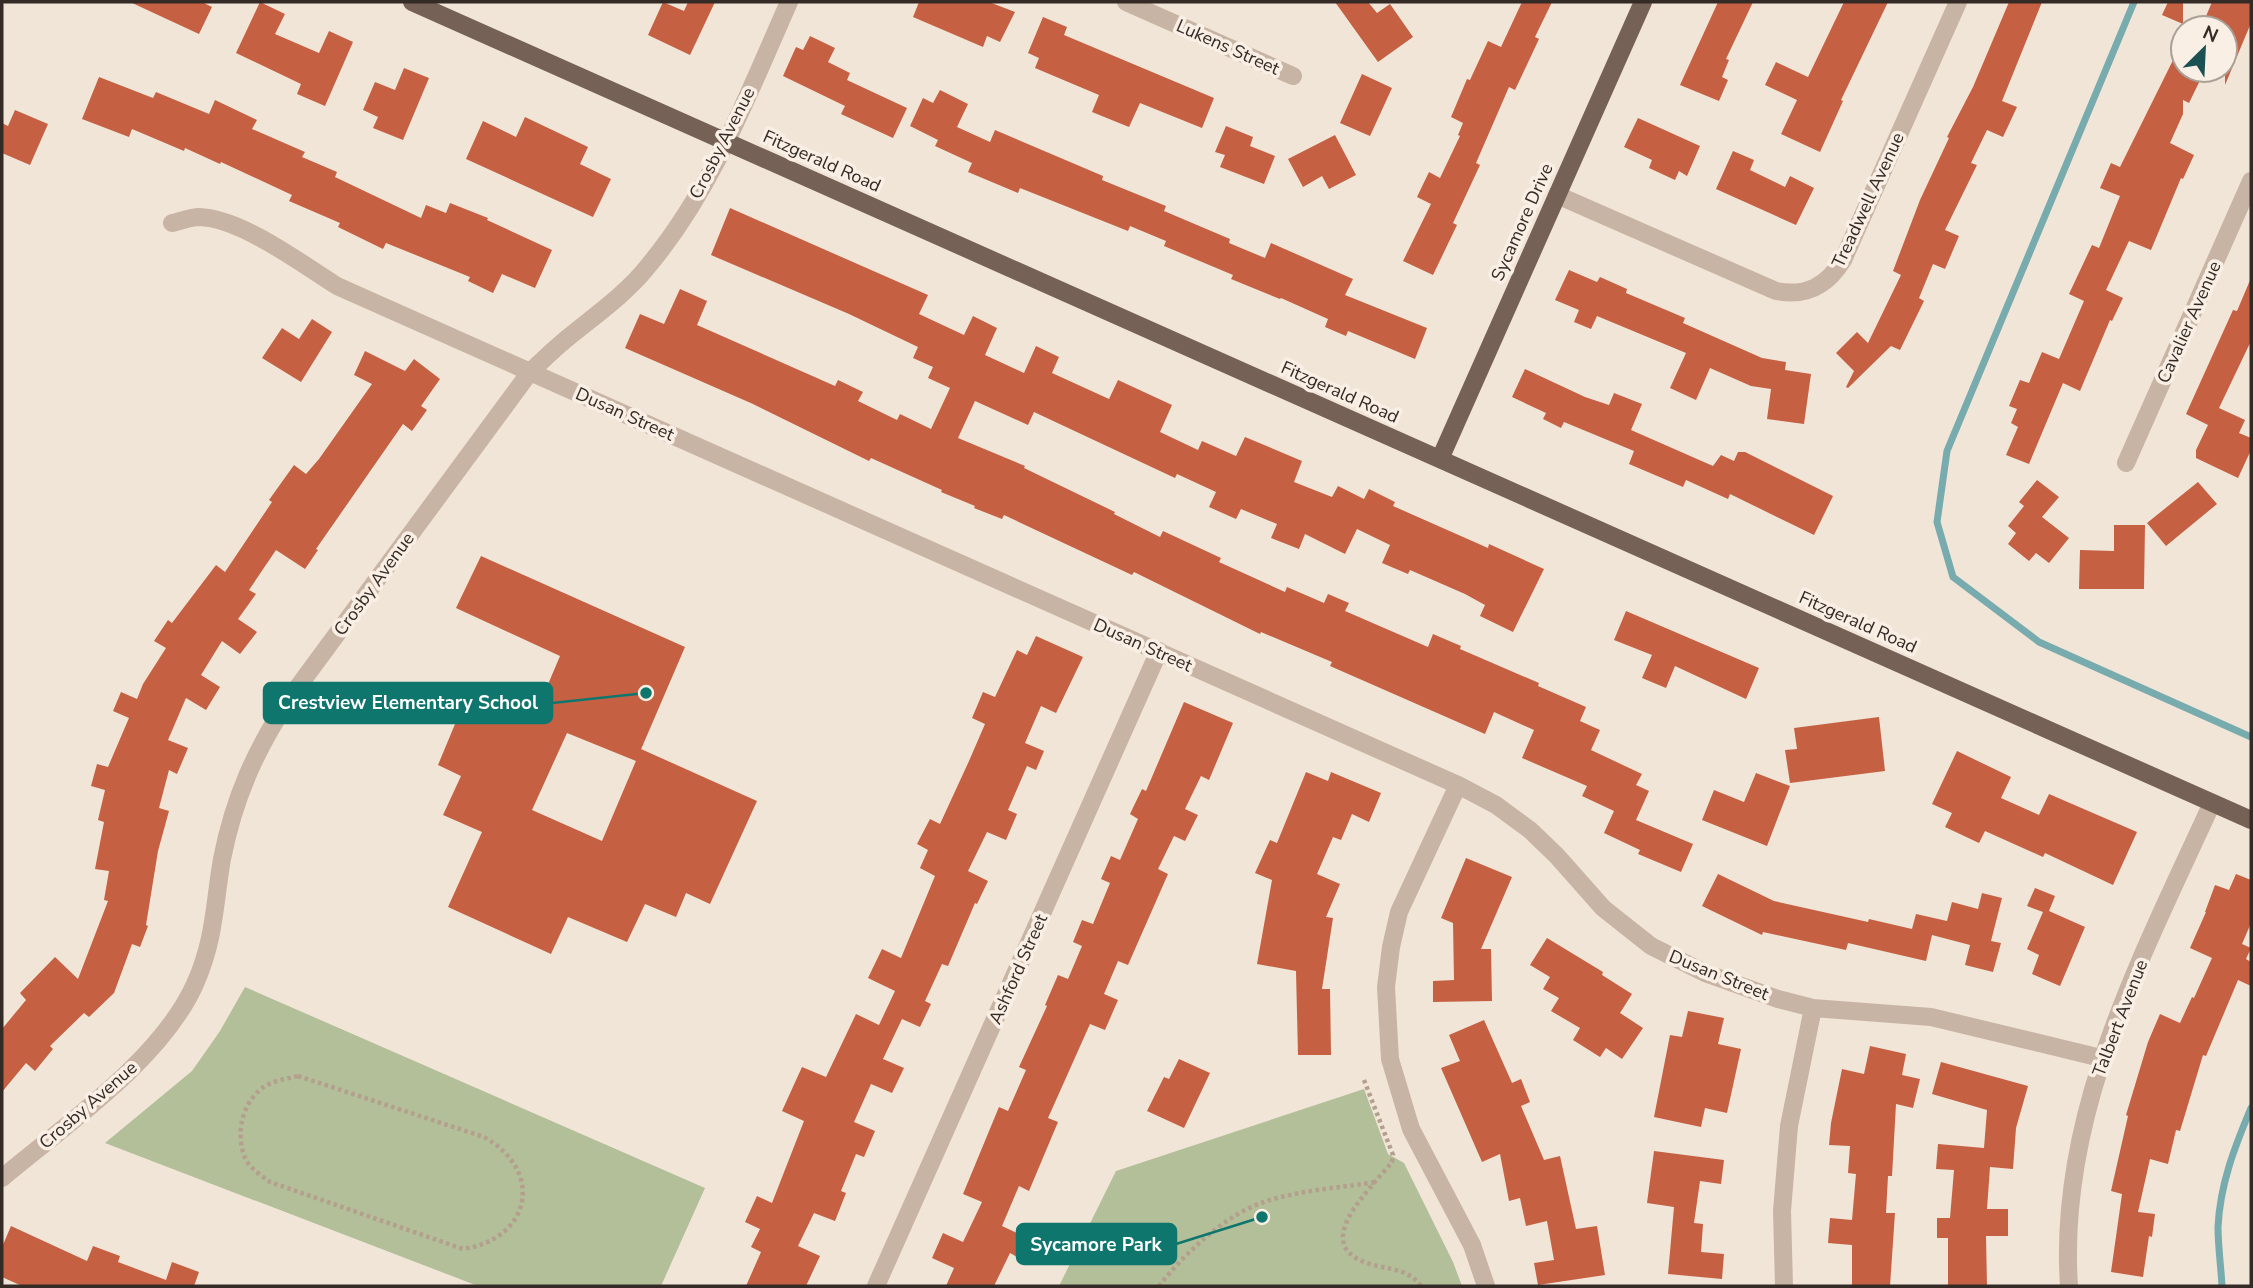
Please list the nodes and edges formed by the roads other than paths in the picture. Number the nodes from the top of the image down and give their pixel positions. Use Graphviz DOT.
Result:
graph roads {
  1 [pos="412,2"];
  2 [pos="789,2"];
  3 [pos="1126,2"];
  4 [pos="1643,2"];
  5 [pos="1958,2"];
  6 [pos="1293,76"];
  7 [pos="727,142"];
  8 [pos="2250,187"];
  9 [pos="1557,195"];
  10 [pos="172,223"];
  11 [pos="530,372"];
  12 [pos="1440,459"];
  13 [pos="2126,463"];
  14 [pos="1159,651"];
  15 [pos="1458,785"];
  16 [pos="2211,803"];
  17 [pos="2251,820"];
  18 [pos="1814,1008"];
  19 [pos="2101,1058"];
  20 [pos="2,1178"];
  21 [pos="876,1286"];
  22 [pos="1486,1286"];
  23 [pos="1784,1286"];
  24 [pos="2069,1286"];
  1 -- 7 [label="main road, Fitzgerald Road"];
  2 -- 7 [label="street, Crosby Avenue"];
  3 -- 6 [label="street, Lukens Street"];
  4 -- 9 [label="main road, Sycamore Drive"];
  5 -- 9 [label="street, Treadwell Avenue"];
  7 -- 11 [label="street, Crosby Avenue"];
  7 -- 12 [label="main road, Fitzgerald Road"];
  8 -- 13 [label="street, Cavalier Avenue"];
  9 -- 12 [label="main road, Sycamore Drive"];
  10 -- 11 [label="street, Dusan Street"];
  11 -- 14 [label="street, Dusan Street"];
  11 -- 20 [label="street, Crosby Avenue"];
  12 -- 16 [label="main road, Fitzgerald Road"];
  14 -- 15 [label="street, Dusan Street"];
  14 -- 21 [label="street, Ashford Street"];
  15 -- 18 [label="street, Dusan Street"];
  15 -- 22 [label="street"];
  16 -- 17 [label="main road, Fitzgerald Road"];
  16 -- 19 [label="street, Talbert Avenue"];
  18 -- 19 [label="street, Dusan Street"];
  18 -- 23 [label="street"];
  19 -- 24 [label="street, Talbert Avenue"];
}
